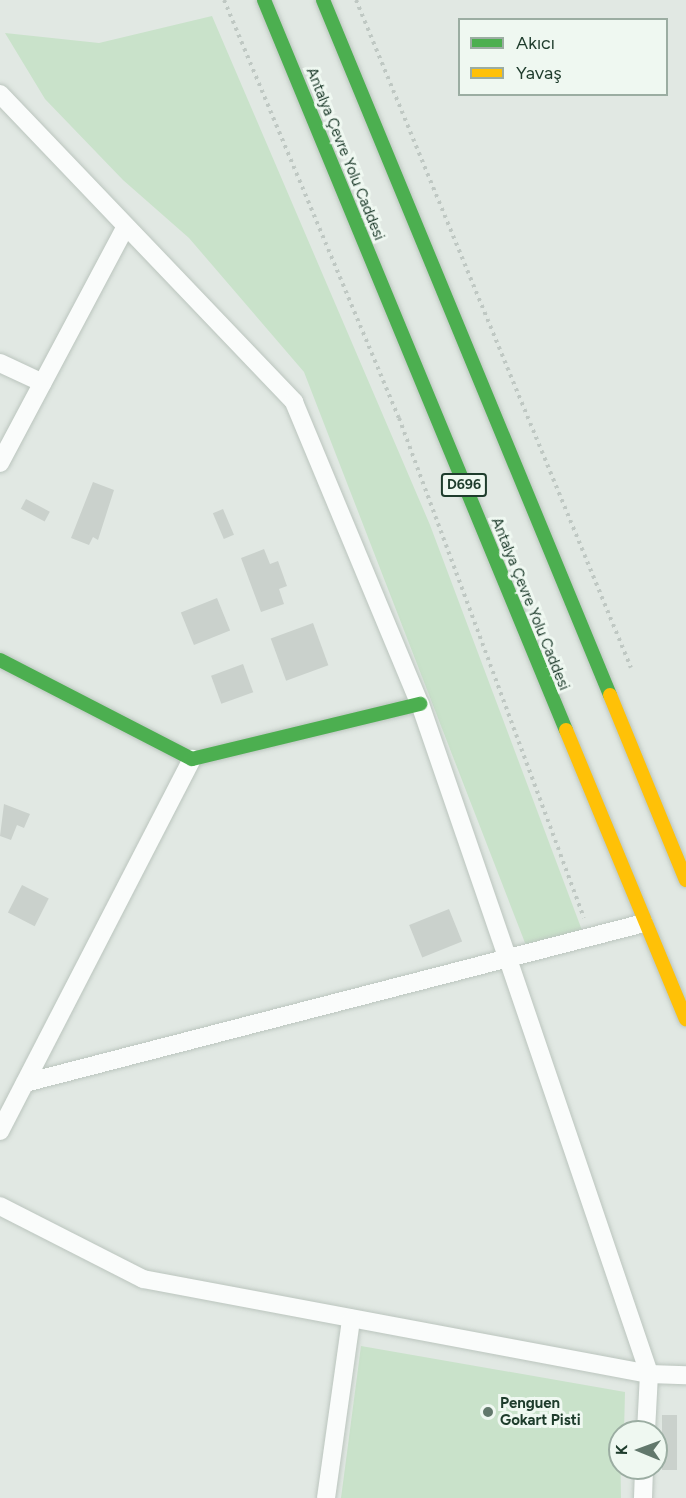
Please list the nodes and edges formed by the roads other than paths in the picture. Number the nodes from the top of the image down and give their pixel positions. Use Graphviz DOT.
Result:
graph roads {
  1 [pos="264,0"];
  2 [pos="323,0"];
  3 [pos="0,94"];
  4 [pos="126,226"];
  5 [pos="0,363"];
  6 [pos="43,383"];
  7 [pos="0,463"];
  8 [pos="0,660"];
  9 [pos="420,704"];
  10 [pos="192,759"];
  11 [pos="686,880"];
  12 [pos="644,924"];
  13 [pos="508,959"];
  14 [pos="684,1024"];
  15 [pos="25,1083"];
  16 [pos="0,1131"];
  17 [pos="0,1206"];
  18 [pos="351,1319"];
  19 [pos="649,1374"];
  20 [pos="686,1375"];
  21 [pos="647,1420"];
  22 [pos="644,1480"];
  23 [pos="326,1498"];
  24 [pos="643,1498"];
  1 -- 12 [label="main road, Antalya Çevre Yolu Caddesi / D696"];
  2 -- 11 [label="main road"];
  3 -- 4 [label="street"];
  4 -- 6 [label="street"];
  4 -- 9 [label="street"];
  5 -- 6 [label="street"];
  6 -- 7 [label="street"];
  8 -- 10 [label="main road"];
  9 -- 10 [label="main road"];
  9 -- 13 [label="street"];
  10 -- 15 [label="street"];
  12 -- 13 [label="street"];
  12 -- 14 [label="main road, Antalya Çevre Yolu Caddesi / D696"];
  13 -- 15 [label="street"];
  13 -- 19 [label="street"];
  15 -- 16 [label="street"];
  17 -- 18 [label="street"];
  18 -- 19 [label="street"];
  18 -- 23 [label="street"];
  19 -- 20 [label="street"];
  19 -- 21 [label="street"];
  22 -- 24 [label="street"];
}
